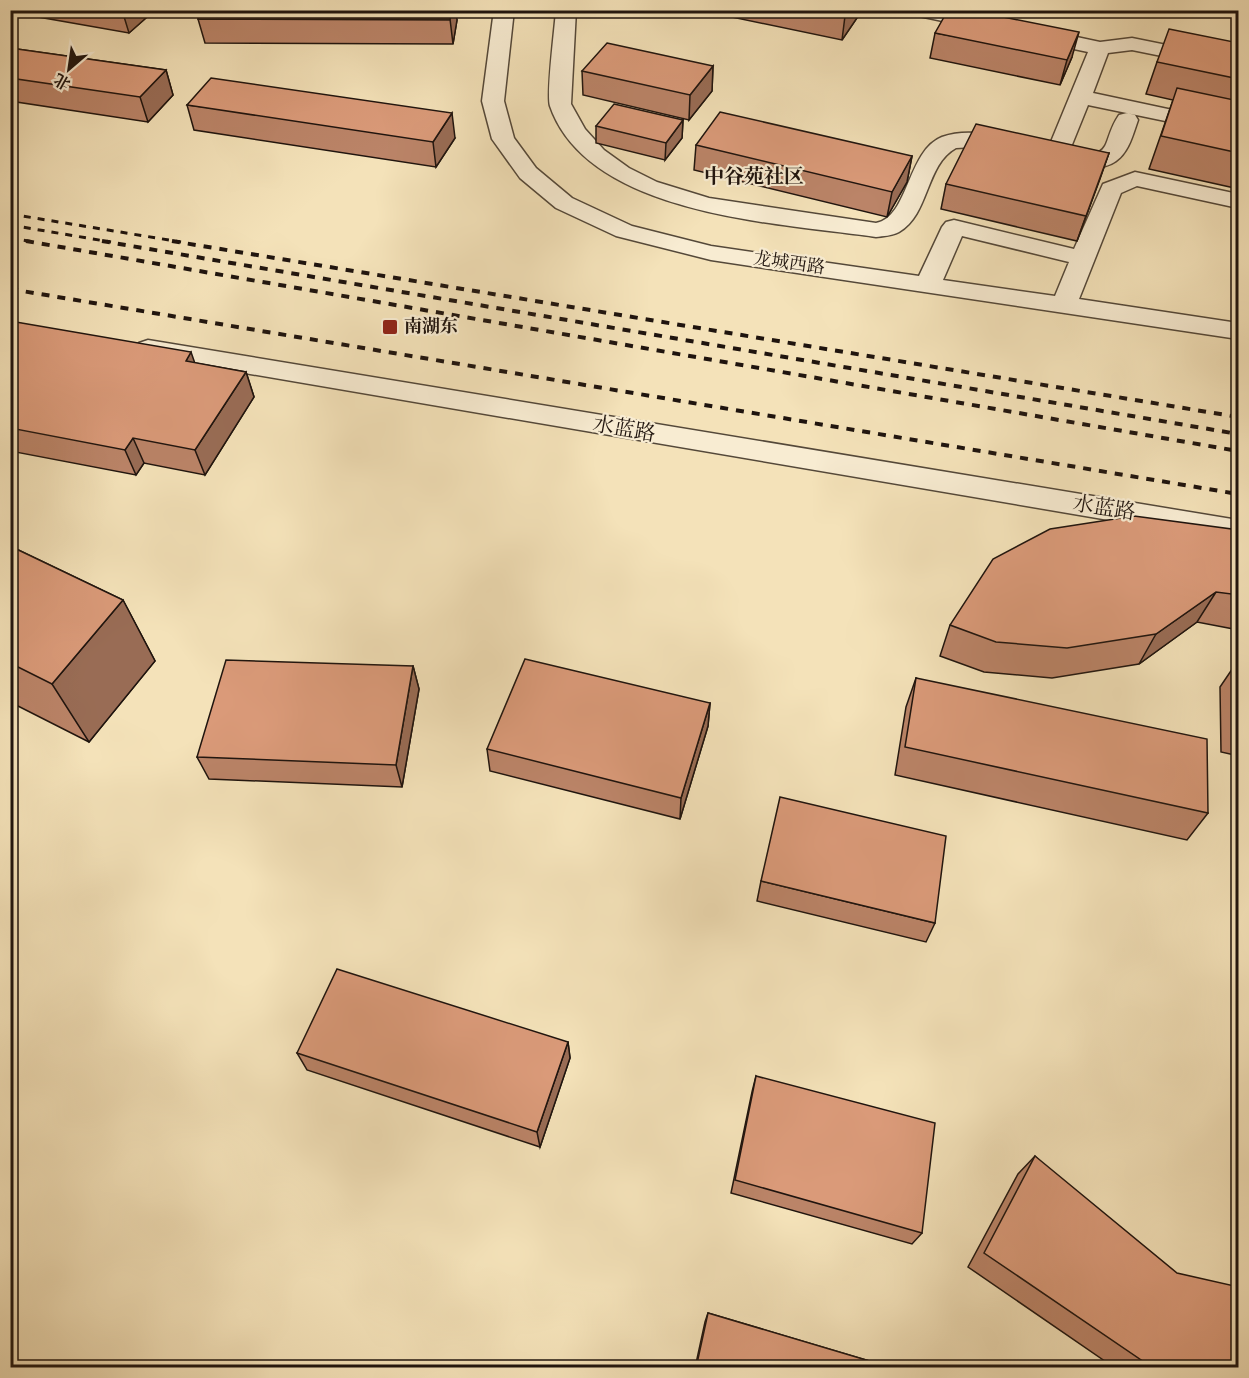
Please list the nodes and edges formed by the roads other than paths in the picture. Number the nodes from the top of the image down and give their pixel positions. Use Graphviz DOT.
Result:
graph roads {
  1 [pos="504,10"];
  2 [pos="566,10"];
  3 [pos="657,10"];
  4 [pos="674,10"];
  5 [pos="919,10"];
  6 [pos="1011,20"];
  7 [pos="1100,48"];
  8 [pos="1239,62"];
  9 [pos="1082,97"];
  10 [pos="1127,120"];
  11 [pos="1239,130"];
  12 [pos="1056,157"];
  13 [pos="1239,201"];
  14 [pos="1083,258"];
  15 [pos="928,284"];
  16 [pos="1064,304"];
  17 [pos="1239,331"];
  18 [pos="125,345"];
  19 [pos="1239,531"];
  1 -- 15 [label="street, 龙城西路"];
  2 -- 12 [label="street"];
  3 -- 4 [label="street"];
  5 -- 6 [label="street"];
  6 -- 7 [label="street"];
  7 -- 8 [label="street"];
  7 -- 9 [label="street"];
  9 -- 11 [label="street"];
  9 -- 12 [label="street"];
  10 -- 12 [label="street"];
  13 -- 14 [label="street"];
  14 -- 15 [label="street"];
  14 -- 16 [label="street"];
  15 -- 16 [label="street, 龙城西路"];
  16 -- 17 [label="street, 龙城西路"];
  18 -- 19 [label="street, 水蓝路"];
}
